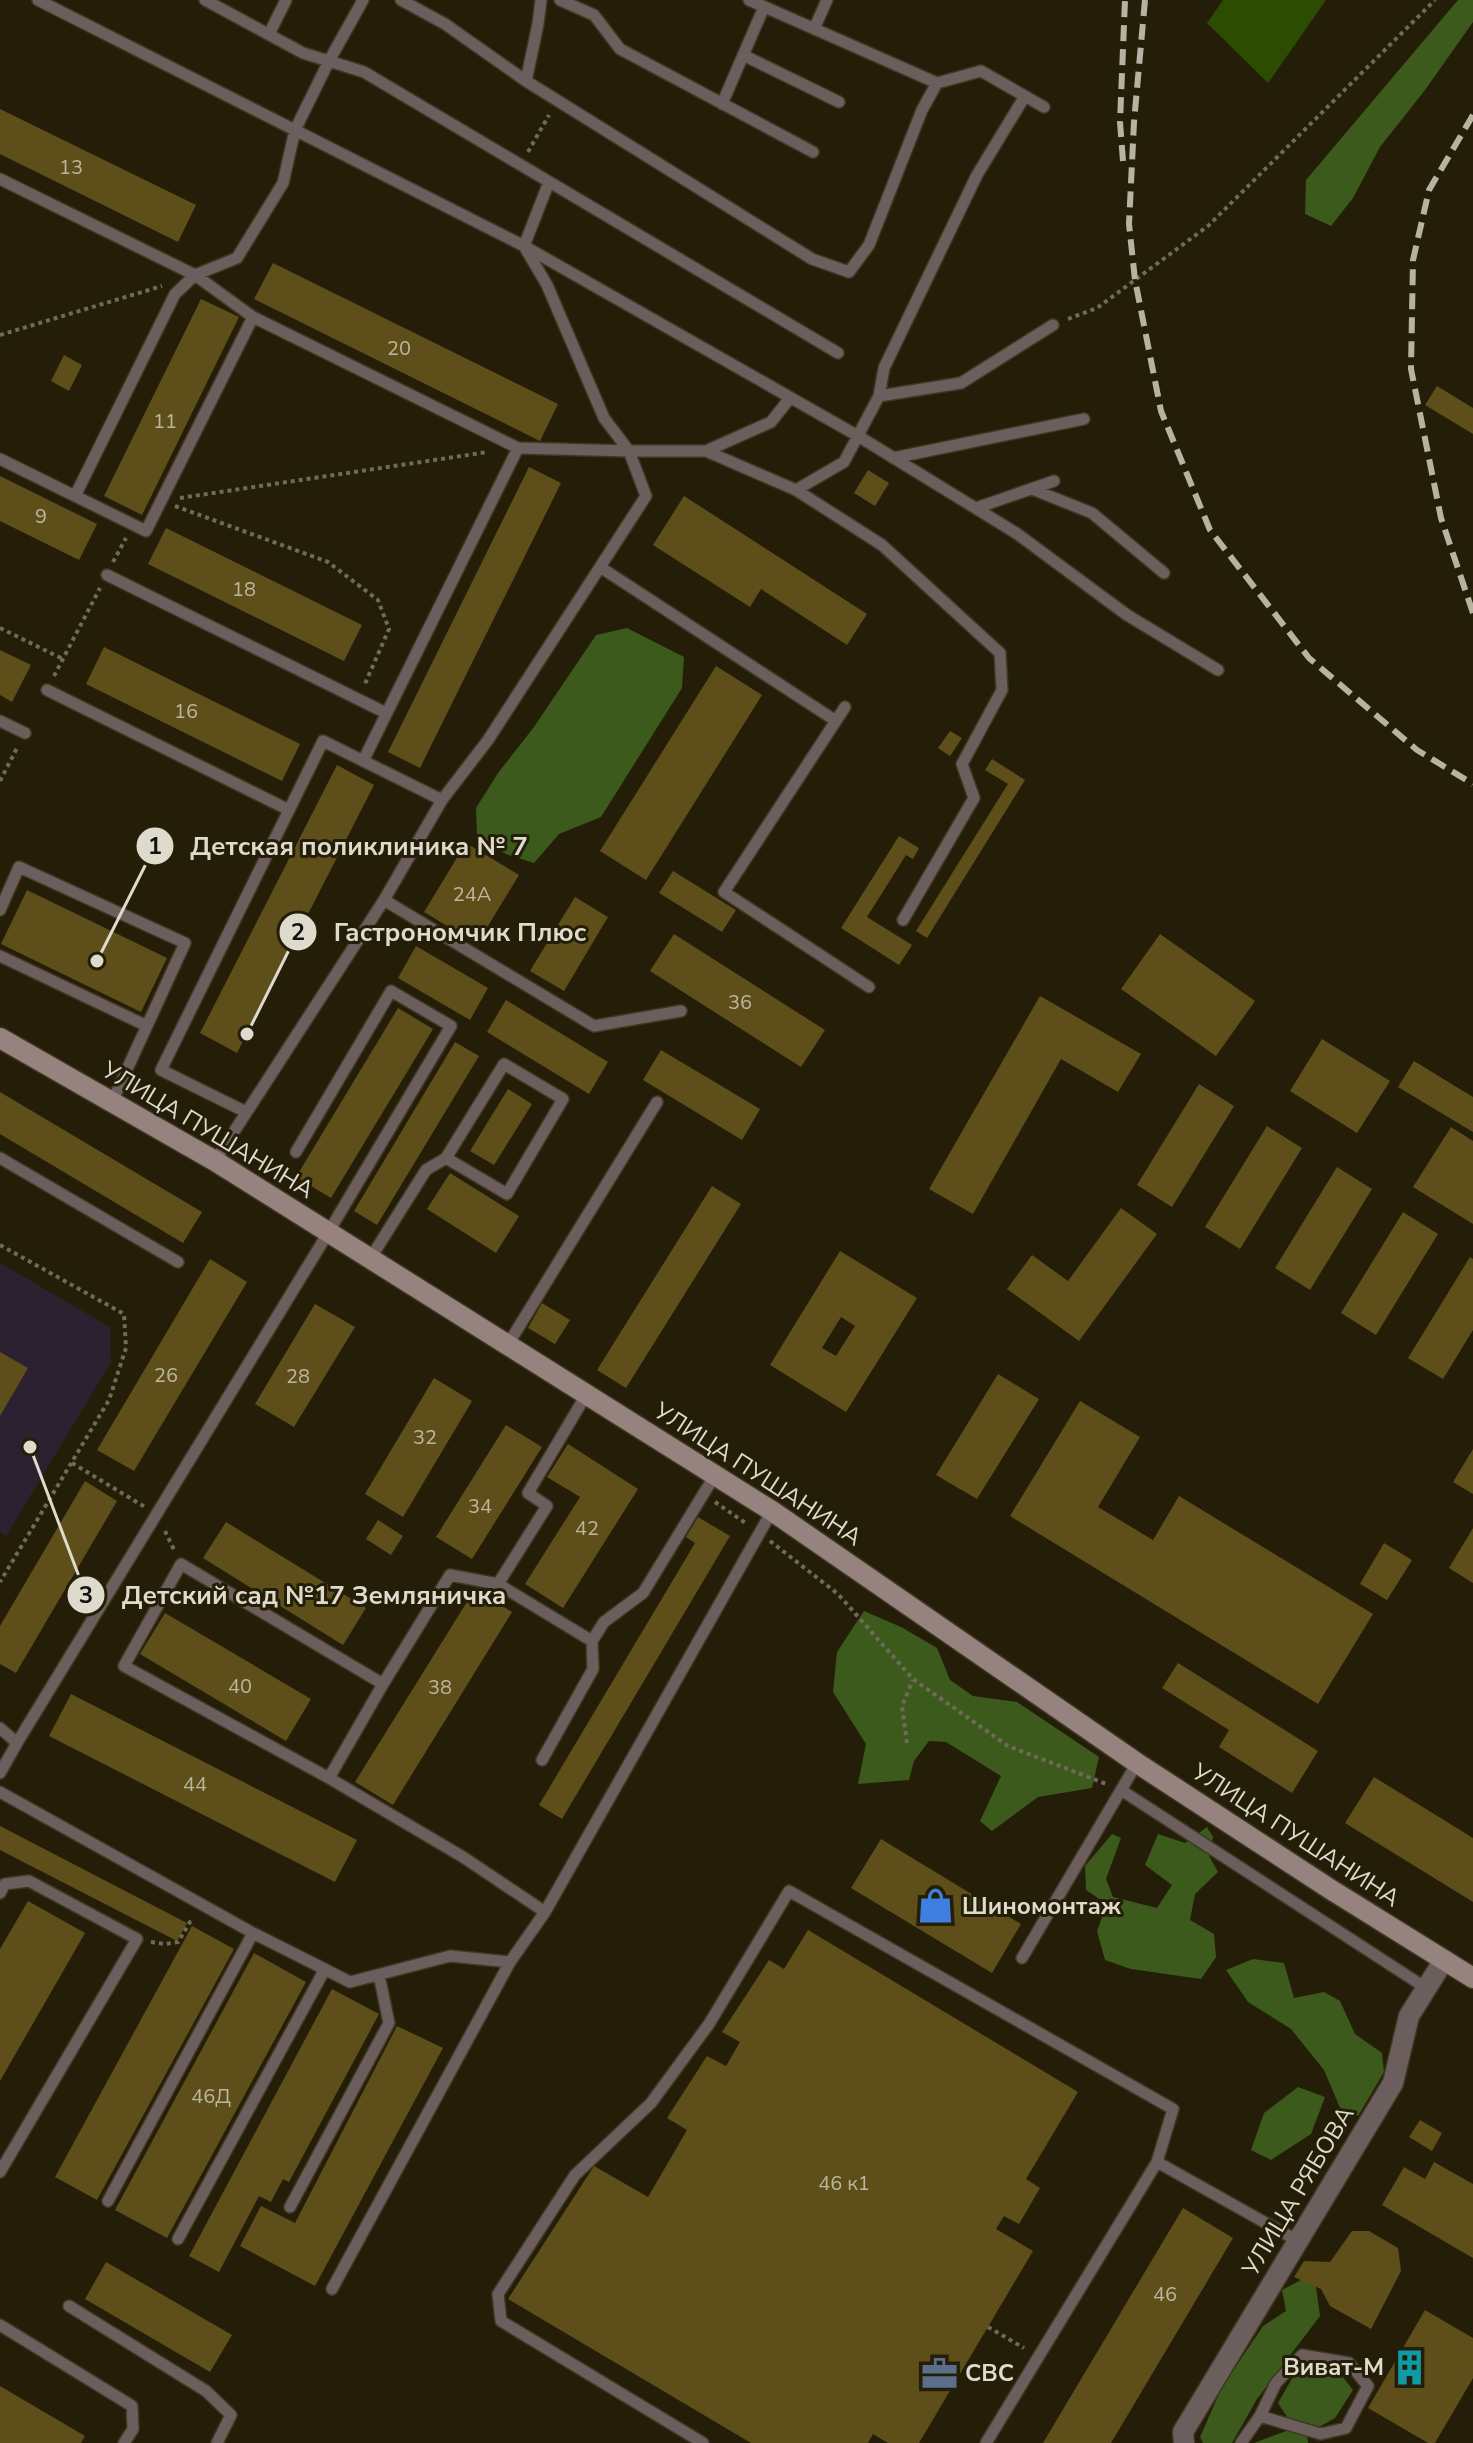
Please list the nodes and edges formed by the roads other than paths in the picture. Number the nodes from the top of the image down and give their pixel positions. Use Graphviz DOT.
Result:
graph roads {
  1 [pos="38,0"];
  2 [pos="205,0"];
  3 [pos="286,0"];
  4 [pos="363,0"];
  5 [pos="401,0"];
  6 [pos="541,0"];
  7 [pos="560,0"];
  8 [pos="749,0"];
  9 [pos="827,0"];
  10 [pos="764,7"];
  11 [pos="814,29"];
  12 [pos="269,34"];
  13 [pos="743,55"];
  14 [pos="329,61"];
  15 [pos="526,81"];
  16 [pos="937,83"];
  17 [pos="1025,96"];
  18 [pos="839,102"];
  19 [pos="722,104"];
  20 [pos="1044,107"];
  21 [pos="295,130"];
  22 [pos="813,152"];
  23 [pos="0,179"];
  24 [pos="549,182"];
  25 [pos="524,246"];
  26 [pos="195,275"];
  27 [pos="253,317"];
  28 [pos="1053,325"];
  29 [pos="838,353"];
  30 [pos="879,396"];
  31 [pos="790,398"];
  32 [pos="1084,419"];
  33 [pos="858,436"];
  34 [pos="518,448"];
  35 [pos="629,451"];
  36 [pos="706,451"];
  37 [pos="893,458"];
  38 [pos="0,459"];
  39 [pos="1054,481"];
  40 [pos="1032,489"];
  41 [pos="796,490"];
  42 [pos="75,496"];
  43 [pos="976,508"];
  44 [pos="600,567"];
  45 [pos="1164,573"];
  46 [pos="107,575"];
  47 [pos="1218,670"];
  48 [pos="47,690"];
  49 [pos="845,707"];
  50 [pos="386,713"];
  51 [pos="0,721"];
  52 [pos="836,721"];
  53 [pos="25,733"];
  54 [pos="363,761"];
  55 [pos="442,800"];
  56 [pos="289,810"];
  57 [pos="384,900"];
  58 [pos="0,910"];
  59 [pos="903,920"];
  60 [pos="0,956"];
  61 [pos="869,987"];
  62 [pos="681,1011"];
  63 [pos="147,1026"];
  64 [pos="0,1038"];
  65 [pos="112,1102"];
  66 [pos="657,1102"];
  67 [pos="246,1112"];
  68 [pos="296,1152"];
  69 [pos="0,1158"];
  70 [pos="446,1158"];
  71 [pos="215,1161"];
  72 [pos="328,1233"];
  73 [pos="370,1259"];
  74 [pos="178,1262"];
  75 [pos="507,1346"];
  76 [pos="586,1395"];
  77 [pos="715,1475"];
  78 [pos="772,1511"];
  79 [pos="498,1584"];
  80 [pos="592,1641"];
  81 [pos="383,1684"];
  82 [pos="0,1728"];
  83 [pos="17,1743"];
  84 [pos="542,1760"];
  85 [pos="1137,1763"];
  86 [pos="0,1773"];
  87 [pos="329,1778"];
  88 [pos="1121,1790"];
  89 [pos="0,1792"];
  90 [pos="0,1893"];
  91 [pos="545,1912"];
  92 [pos="253,1933"];
  93 [pos="1022,1958"];
  94 [pos="1444,1960"];
  95 [pos="510,1962"];
  96 [pos="325,1969"];
  97 [pos="379,1975"];
  98 [pos="1473,1978"];
  99 [pos="1426,1988"];
  100 [pos="1157,2162"];
  101 [pos="0,2172"];
  102 [pos="108,2201"];
  103 [pos="290,2207"];
  104 [pos="178,2239"];
  105 [pos="1298,2241"];
  106 [pos="332,2289"];
  107 [pos="69,2306"];
  108 [pos="0,2325"];
  109 [pos="1260,2416"];
  110 [pos="124,2443"];
  111 [pos="217,2443"];
  112 [pos="703,2443"];
  113 [pos="986,2443"];
  114 [pos="1184,2443"];
  115 [pos="1241,2443"];
  1 -- 21 [label="lane"];
  2 -- 12 [label="lane"];
  3 -- 12 [label="lane"];
  4 -- 14 [label="lane"];
  5 -- 15 [label="lane"];
  6 -- 15 [label="lane"];
  7 -- 19 [label="lane"];
  8 -- 10 [label="lane"];
  9 -- 11 [label="lane"];
  10 -- 11 [label="lane"];
  10 -- 13 [label="lane"];
  11 -- 16 [label="lane"];
  12 -- 14 [label="lane"];
  13 -- 18 [label="lane"];
  13 -- 19 [label="lane"];
  14 -- 21 [label="lane"];
  14 -- 24 [label="lane"];
  15 -- 16 [label="lane"];
  16 -- 17 [label="lane"];
  17 -- 20 [label="lane"];
  17 -- 30 [label="lane"];
  19 -- 22 [label="lane"];
  21 -- 25 [label="lane"];
  21 -- 26 [label="lane"];
  23 -- 26 [label="lane"];
  24 -- 25 [label="lane"];
  24 -- 29 [label="lane"];
  25 -- 31 [label="lane"];
  25 -- 35 [label="lane"];
  26 -- 27 [label="lane"];
  26 -- 42 [label="lane"];
  27 -- 34 [label="lane"];
  27 -- 42 [label="lane"];
  28 -- 30 [label="lane"];
  30 -- 33 [label="lane"];
  31 -- 33 [label="lane"];
  31 -- 36 [label="lane"];
  32 -- 37 [label="lane"];
  33 -- 37 [label="lane"];
  33 -- 41 [label="lane"];
  34 -- 35 [label="lane"];
  34 -- 50 [label="lane"];
  35 -- 36 [label="lane"];
  35 -- 44 [label="lane"];
  36 -- 41 [label="lane"];
  37 -- 43 [label="lane"];
  38 -- 42 [label="lane"];
  39 -- 40 [label="lane"];
  40 -- 43 [label="lane"];
  40 -- 45 [label="lane"];
  41 -- 59 [label="lane"];
  43 -- 47 [label="lane"];
  44 -- 52 [label="lane"];
  44 -- 55 [label="lane"];
  46 -- 50 [label="lane"];
  48 -- 56 [label="lane"];
  49 -- 52 [label="lane"];
  50 -- 54 [label="lane"];
  51 -- 53 [label="lane"];
  52 -- 61 [label="lane"];
  54 -- 55 [label="lane"];
  54 -- 56 [label="lane"];
  55 -- 57 [label="lane"];
  56 -- 67 [label="lane"];
  57 -- 62 [label="lane"];
  57 -- 67 [label="lane"];
  58 -- 63 [label="lane"];
  60 -- 63 [label="lane"];
  63 -- 65 [label="lane"];
  64 -- 65 [label="street, УЛИЦА ПУШАНИНА"];
  65 -- 71 [label="street, УЛИЦА ПУШАНИНА"];
  66 -- 75 [label="lane"];
  67 -- 71 [label="lane"];
  68 -- 72 [label="lane"];
  69 -- 74 [label="lane"];
  70 -- 70 [label="lane"];
  70 -- 73 [label="lane"];
  71 -- 72 [label="street, УЛИЦА ПУШАНИНА"];
  72 -- 73 [label="street, УЛИЦА ПУШАНИНА"];
  72 -- 83 [label="lane"];
  73 -- 75 [label="street, УЛИЦА ПУШАНИНА"];
  75 -- 76 [label="street, УЛИЦА ПУШАНИНА"];
  76 -- 77 [label="street, УЛИЦА ПУШАНИНА"];
  76 -- 79 [label="lane"];
  77 -- 78 [label="street, УЛИЦА ПУШАНИНА"];
  77 -- 80 [label="lane"];
  78 -- 85 [label="street, УЛИЦА ПУШАНИНА"];
  78 -- 91 [label="lane"];
  79 -- 80 [label="lane"];
  79 -- 81 [label="lane"];
  80 -- 84 [label="lane"];
  81 -- 87 [label="lane"];
  81 -- 87 [label="lane"];
  82 -- 83 [label="lane"];
  83 -- 86 [label="lane"];
  85 -- 88 [label="lane"];
  85 -- 94 [label="street, УЛИЦА ПУШАНИНА"];
  87 -- 91 [label="lane"];
  88 -- 93 [label="lane"];
  88 -- 99 [label="lane"];
  89 -- 92 [label="lane"];
  90 -- 101 [label="lane"];
  91 -- 95 [label="lane"];
  92 -- 96 [label="lane"];
  92 -- 102 [label="lane"];
  94 -- 98 [label="street, УЛИЦА ПУШАНИНА"];
  94 -- 99 [label="street, УЛИЦА РЯБОВА"];
  95 -- 97 [label="lane"];
  95 -- 106 [label="lane"];
  96 -- 97 [label="lane"];
  96 -- 104 [label="lane"];
  97 -- 103 [label="lane"];
  99 -- 105 [label="street, УЛИЦА РЯБОВА"];
  100 -- 105 [label="lane"];
  100 -- 112 [label="lane"];
  100 -- 113 [label="lane"];
  105 -- 114 [label="street, УЛИЦА РЯБОВА"];
  107 -- 111 [label="lane"];
  108 -- 110 [label="lane"];
  109 -- 109 [label="lane"];
  109 -- 115 [label="lane"];
}
